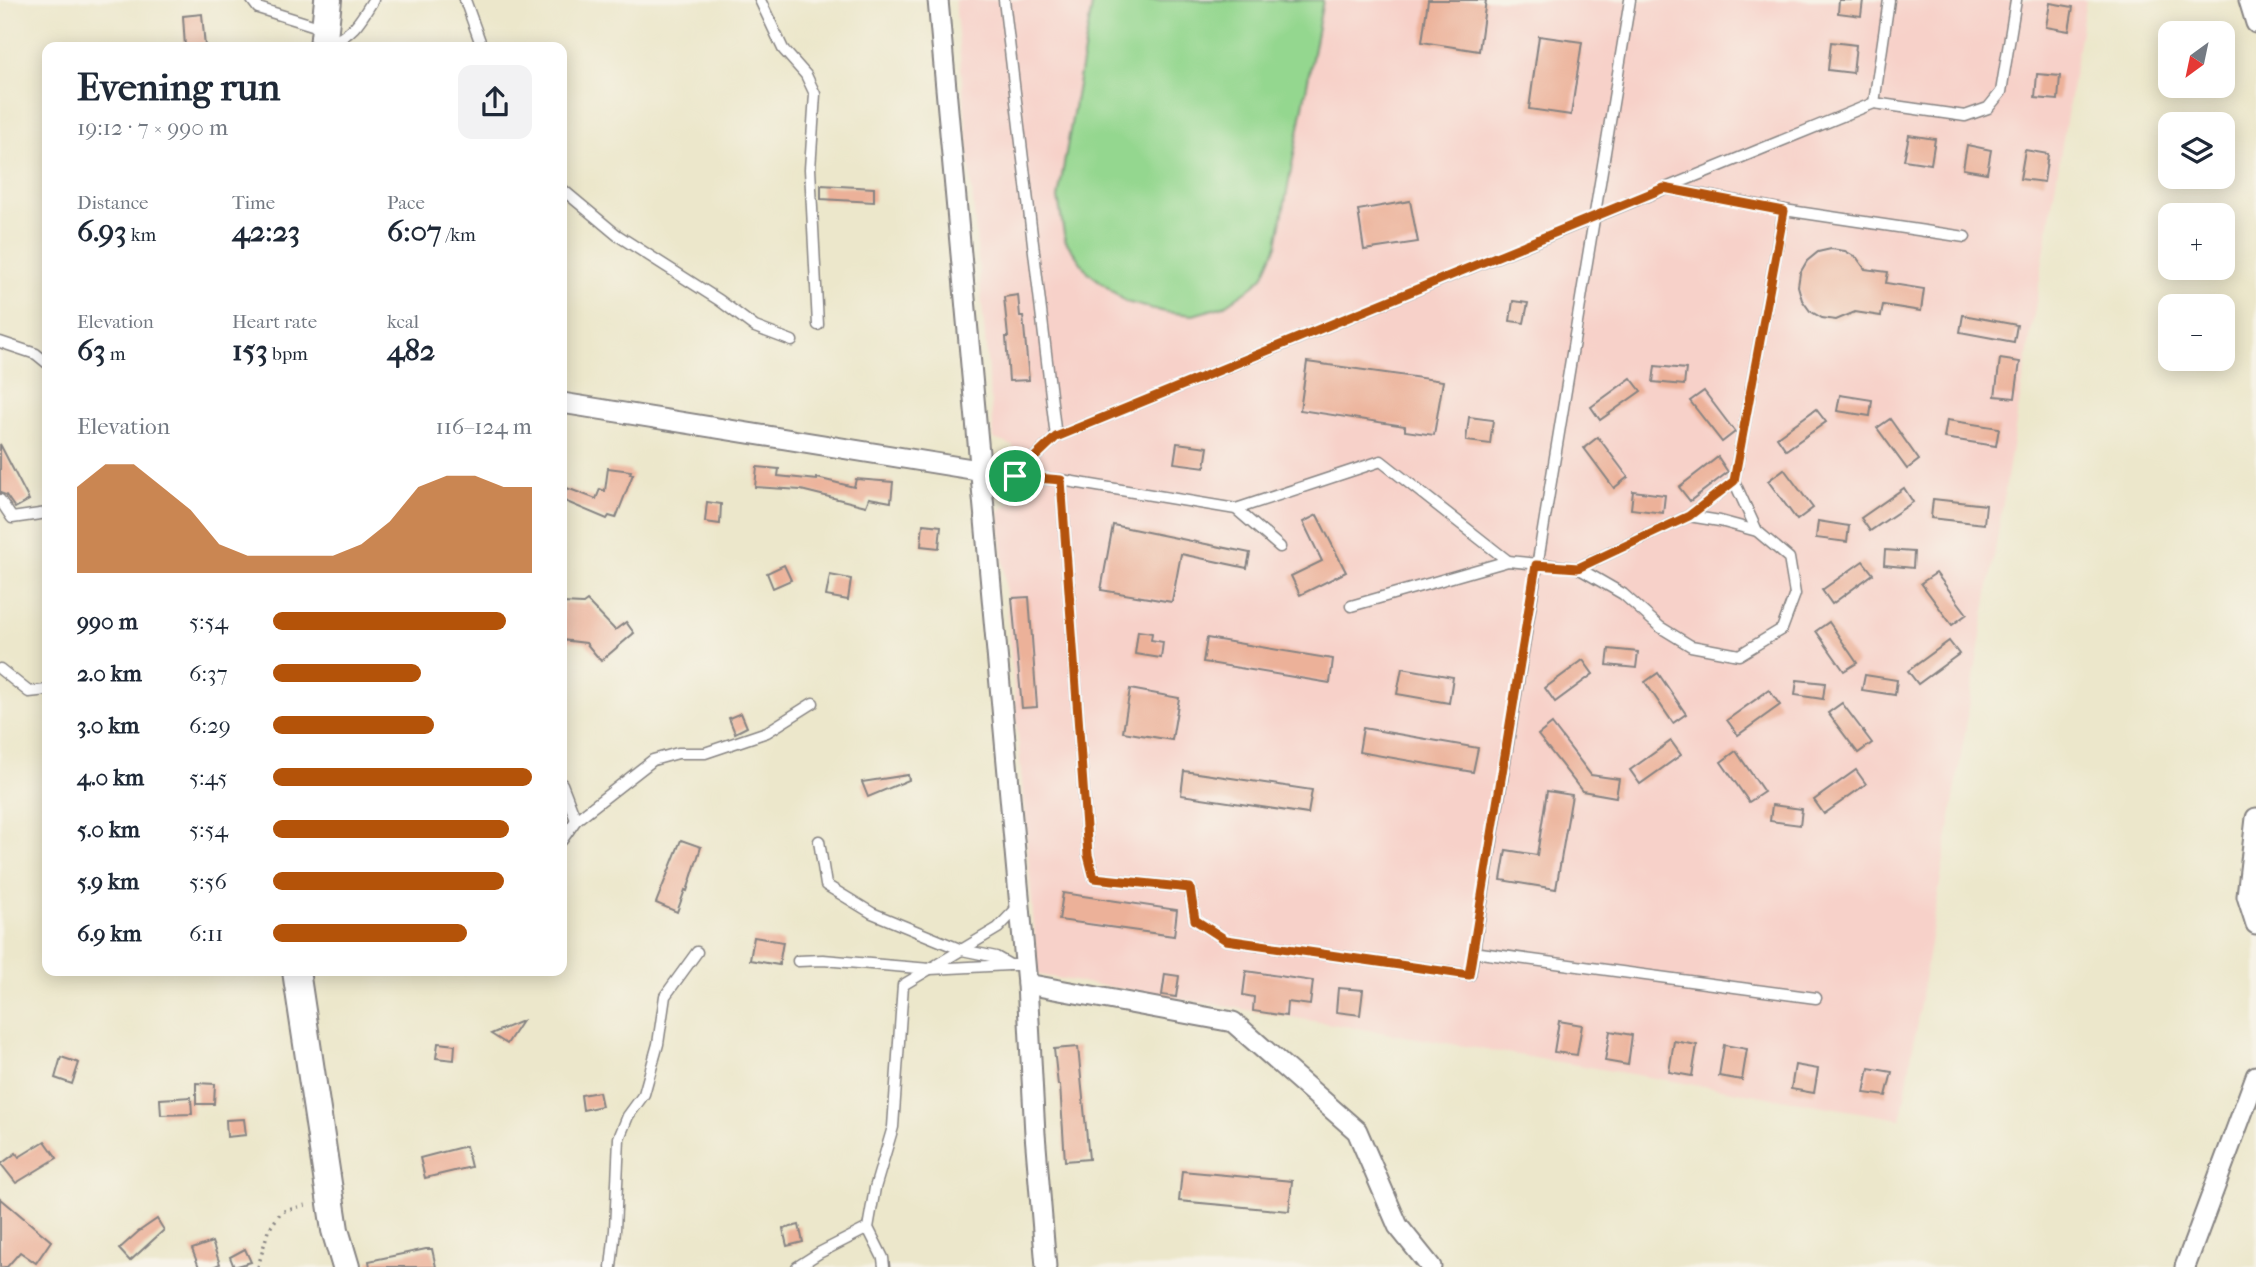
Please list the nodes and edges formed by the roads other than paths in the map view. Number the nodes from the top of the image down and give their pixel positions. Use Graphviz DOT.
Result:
graph roads {
  1 [pos="252,0"];
  2 [pos="328,0"];
  3 [pos="373,0"];
  4 [pos="465,0"];
  5 [pos="760,0"];
  6 [pos="938,0"];
  7 [pos="1004,0"];
  8 [pos="1630,0"];
  9 [pos="1889,0"];
  10 [pos="2016,0"];
  11 [pos="2249,0"];
  12 [pos="2256,23"];
  13 [pos="324,41"];
  14 [pos="480,42"];
  15 [pos="1874,103"];
  16 [pos="1664,188"];
  17 [pos="567,193"];
  18 [pos="1784,211"];
  19 [pos="1594,217"];
  20 [pos="1965,237"];
  21 [pos="818,326"];
  22 [pos="792,341"];
  23 [pos="0,342"];
  24 [pos="42,359"];
  25 [pos="567,404"];
  26 [pos="1056,437"];
  27 [pos="982,470"];
  28 [pos="1015,476"];
  29 [pos="1061,480"];
  30 [pos="1734,481"];
  31 [pos="0,500"];
  32 [pos="1236,509"];
  33 [pos="42,514"];
  34 [pos="1689,516"];
  35 [pos="1757,531"];
  36 [pos="1280,547"];
  37 [pos="1508,561"];
  38 [pos="1536,565"];
  39 [pos="1578,568"];
  40 [pos="1351,606"];
  41 [pos="0,669"];
  42 [pos="42,691"];
  43 [pos="813,703"];
  44 [pos="567,797"];
  45 [pos="2256,818"];
  46 [pos="576,820"];
  47 [pos="567,833"];
  48 [pos="819,841"];
  49 [pos="1021,905"];
  50 [pos="2256,924"];
  51 [pos="962,950"];
  52 [pos="697,952"];
  53 [pos="1473,952"];
  54 [pos="798,961"];
  55 [pos="930,969"];
  56 [pos="1021,971"];
  57 [pos="297,976"];
  58 [pos="1816,998"];
  59 [pos="2256,1076"];
  60 [pos="867,1228"];
  61 [pos="346,1267"];
  62 [pos="611,1267"];
  63 [pos="797,1267"];
  64 [pos="884,1267"];
  65 [pos="1045,1267"];
  66 [pos="1432,1267"];
  67 [pos="2185,1267"];
  1 -- 13 [label="lane"];
  2 -- 13 [label="main road"];
  3 -- 13 [label="lane"];
  4 -- 14 [label="lane"];
  5 -- 21 [label="lane"];
  6 -- 27 [label="street"];
  7 -- 26 [label="lane"];
  8 -- 19 [label="lane"];
  9 -- 15 [label="lane"];
  10 -- 15 [label="lane"];
  11 -- 12 [label="street"];
  15 -- 16 [label="lane"];
  16 -- 18 [label="lane"];
  16 -- 19 [label="lane"];
  17 -- 22 [label="lane"];
  18 -- 20 [label="lane"];
  18 -- 30 [label="lane"];
  19 -- 26 [label="lane"];
  19 -- 38 [label="lane"];
  23 -- 24 [label="lane"];
  25 -- 27 [label="street"];
  26 -- 28 [label="lane"];
  27 -- 28 [label="street"];
  27 -- 49 [label="street"];
  28 -- 29 [label="lane"];
  29 -- 32 [label="lane"];
  29 -- 53 [label="lane"];
  30 -- 34 [label="lane"];
  30 -- 35 [label="lane"];
  31 -- 33 [label="lane"];
  32 -- 36 [label="lane"];
  32 -- 37 [label="lane"];
  34 -- 35 [label="lane"];
  34 -- 39 [label="lane"];
  35 -- 39 [label="lane"];
  37 -- 38 [label="lane"];
  37 -- 40 [label="lane"];
  38 -- 39 [label="lane"];
  38 -- 53 [label="lane"];
  41 -- 42 [label="lane"];
  43 -- 46 [label="lane"];
  44 -- 46 [label="lane"];
  45 -- 50 [label="street"];
  46 -- 47 [label="lane"];
  48 -- 51 [label="lane"];
  49 -- 51 [label="lane"];
  49 -- 56 [label="street"];
  51 -- 55 [label="lane"];
  51 -- 56 [label="lane"];
  52 -- 62 [label="lane"];
  53 -- 58 [label="lane"];
  54 -- 55 [label="lane"];
  55 -- 56 [label="lane"];
  55 -- 60 [label="lane"];
  56 -- 65 [label="street"];
  56 -- 66 [label="street"];
  57 -- 61 [label="main road"];
  59 -- 67 [label="street"];
  60 -- 63 [label="lane"];
  60 -- 64 [label="lane"];
}
